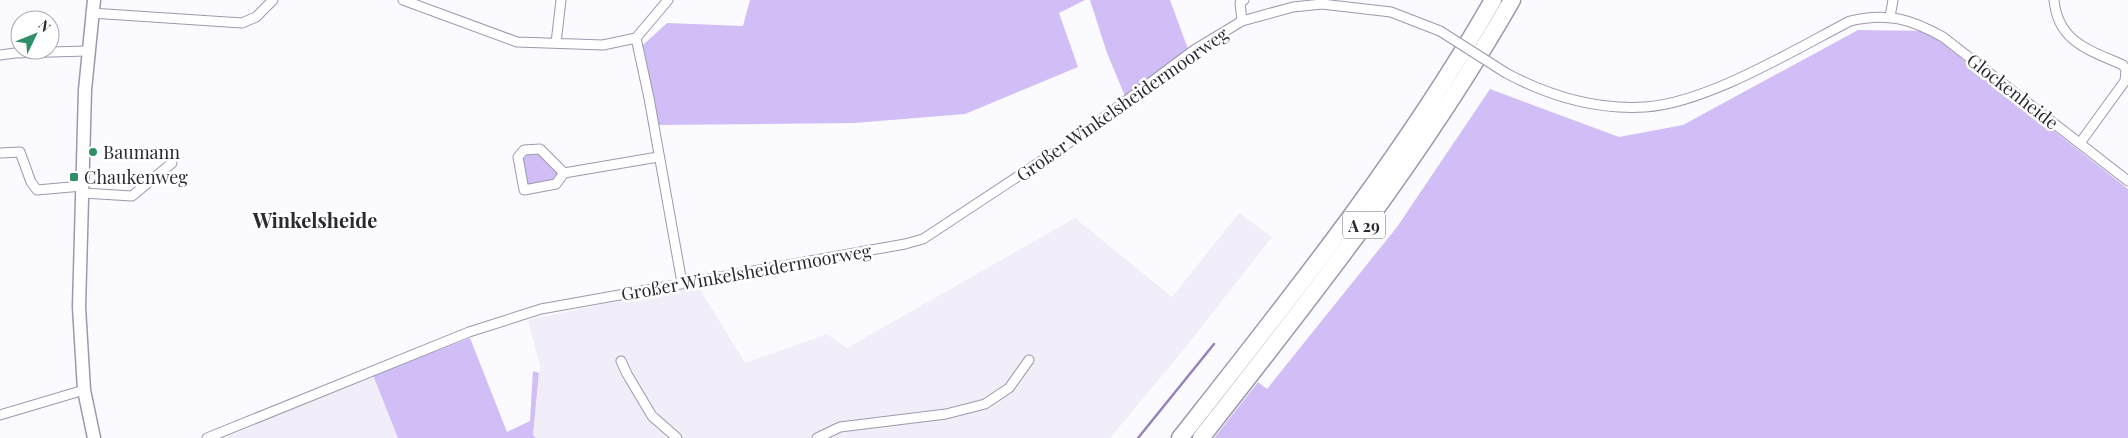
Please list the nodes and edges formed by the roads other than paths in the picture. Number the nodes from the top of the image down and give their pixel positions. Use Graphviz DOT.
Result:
graph roads {
  1 [pos="94,0"];
  2 [pos="273,0"];
  3 [pos="403,0"];
  4 [pos="561,0"];
  5 [pos="668,0"];
  6 [pos="1244,0"];
  7 [pos="1493,0"];
  8 [pos="1512,0"];
  9 [pos="1893,0"];
  10 [pos="2054,0"];
  11 [pos="92,13"];
  12 [pos="1890,17"];
  13 [pos="1242,21"];
  14 [pos="636,38"];
  15 [pos="556,43"];
  16 [pos="87,51"];
  17 [pos="0,55"];
  18 [pos="2080,143"];
  19 [pos="0,153"];
  20 [pos="658,157"];
  21 [pos="172,163"];
  22 [pos="564,173"];
  23 [pos="2128,181"];
  24 [pos="82,190"];
  25 [pos="682,283"];
  26 [pos="621,360"];
  27 [pos="1029,360"];
  28 [pos="84,390"];
  29 [pos="0,415"];
  30 [pos="94,438"];
  31 [pos="207,438"];
  32 [pos="677,438"];
  33 [pos="817,438"];
  34 [pos="1180,438"];
  35 [pos="1200,438"];
  1 -- 11 [label="street"];
  2 -- 11 [label="street"];
  3 -- 15 [label="street"];
  4 -- 15 [label="street"];
  5 -- 14 [label="street"];
  6 -- 13 [label="street, Großer Winkelsheidermoorweg"];
  7 -- 34 [label="highway, A 29"];
  8 -- 35 [label="highway, A 29"];
  9 -- 12 [label="street"];
  10 -- 18 [label="street"];
  11 -- 16 [label="street"];
  12 -- 13 [label="street, Großer Winkelsheidermoorweg, bridge"];
  12 -- 18 [label="street, Glockenheide"];
  13 -- 25 [label="street, Großer Winkelsheidermoorweg"];
  14 -- 15 [label="street"];
  14 -- 20 [label="street"];
  16 -- 17 [label="street"];
  16 -- 24 [label="street"];
  18 -- 23 [label="street, Glockenheide"];
  19 -- 24 [label="street"];
  20 -- 22 [label="street"];
  20 -- 25 [label="street"];
  21 -- 24 [label="street"];
  22 -- 22 [label="street"];
  24 -- 28 [label="street"];
  25 -- 31 [label="street, Großer Winkelsheidermoorweg"];
  26 -- 32 [label="street"];
  27 -- 33 [label="street"];
  28 -- 29 [label="street"];
  28 -- 30 [label="street"];
}
